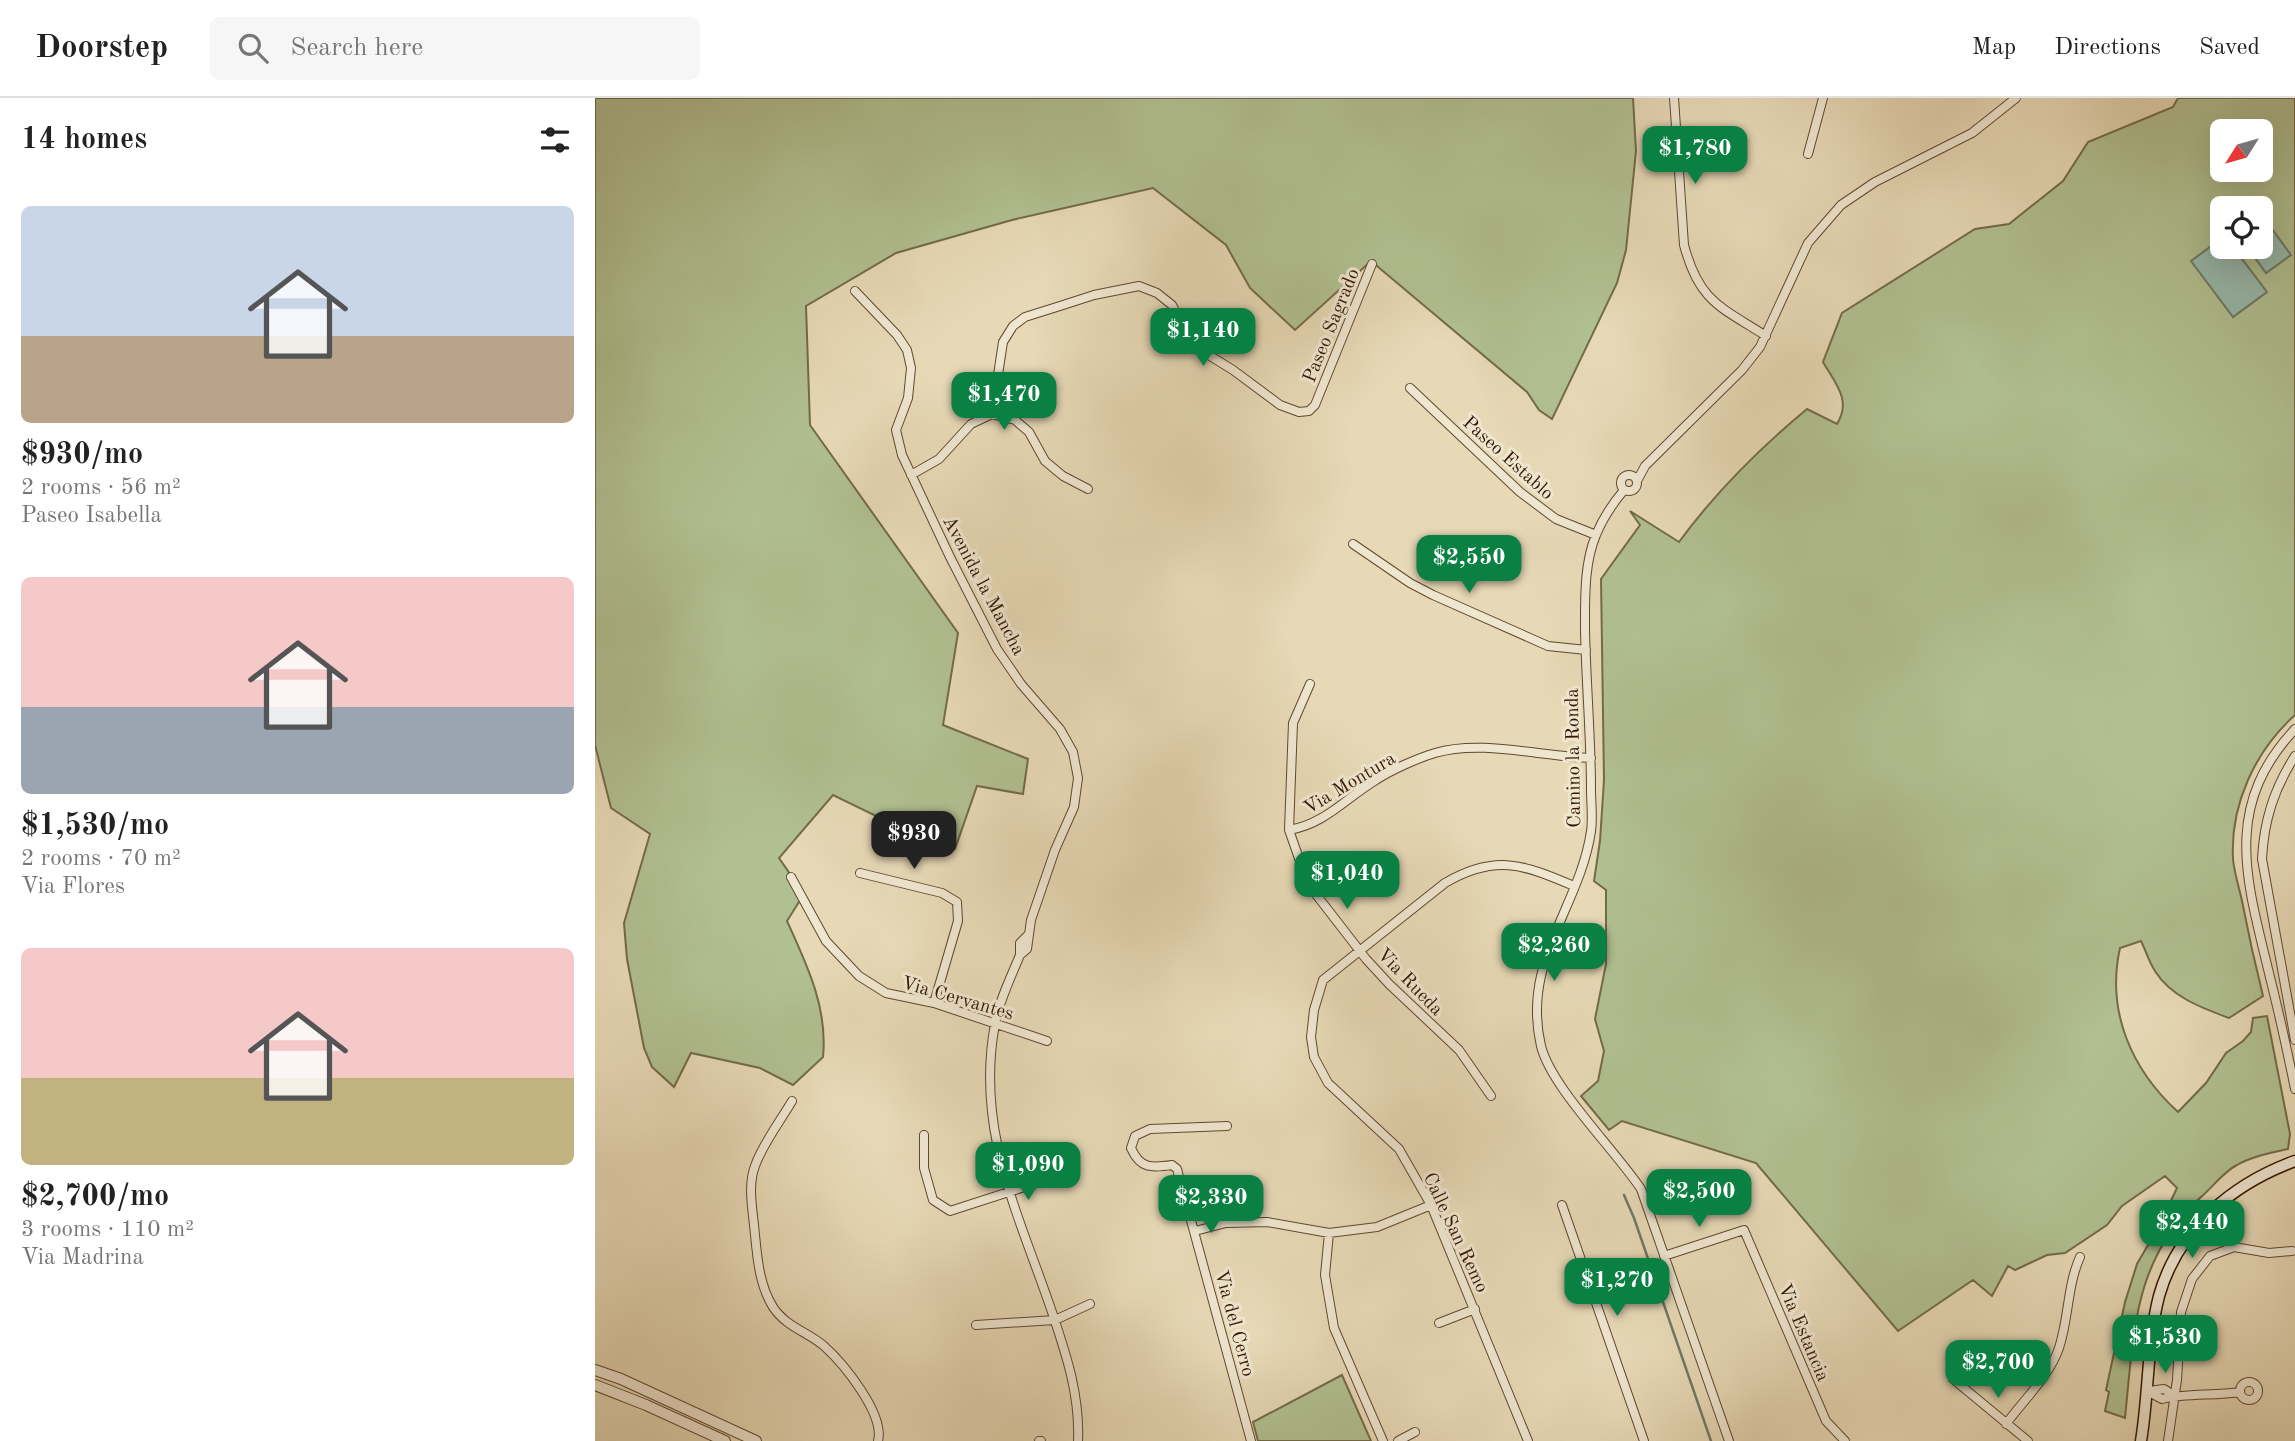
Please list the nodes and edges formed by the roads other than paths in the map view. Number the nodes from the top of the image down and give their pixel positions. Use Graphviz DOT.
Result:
graph roads {
  1 [pos="1674,98"];
  2 [pos="1823,98"];
  3 [pos="2015,98"];
  4 [pos="1808,154"];
  5 [pos="1372,264"];
  6 [pos="855,291"];
  7 [pos="1766,336"];
  8 [pos="1410,388"];
  9 [pos="992,414"];
  10 [pos="1644,467"];
  11 [pos="1629,474"];
  12 [pos="911,475"];
  13 [pos="1637,481"];
  14 [pos="1088,489"];
  15 [pos="1624,490"];
  16 [pos="1596,535"];
  17 [pos="1353,544"];
  18 [pos="1585,650"];
  19 [pos="1310,684"];
  20 [pos="2295,729"];
  21 [pos="2295,756"];
  22 [pos="1591,758"];
  23 [pos="1289,830"];
  24 [pos="860,873"];
  25 [pos="791,877"];
  26 [pos="1574,886"];
  27 [pos="1360,950"];
  28 [pos="2288,1001"];
  29 [pos="934,1003"];
  30 [pos="2276,1003"];
  31 [pos="995,1023"];
  32 [pos="2295,1040"];
  33 [pos="1047,1041"];
  34 [pos="2295,1089"];
  35 [pos="1491,1096"];
  36 [pos="792,1101"];
  37 [pos="1227,1126"];
  38 [pos="924,1135"];
  39 [pos="2295,1161"];
  40 [pos="1052,1178"];
  41 [pos="1009,1192"];
  42 [pos="1431,1205"];
  43 [pos="1562,1205"];
  44 [pos="1195,1231"];
  45 [pos="1329,1233"];
  46 [pos="2293,1249"];
  47 [pos="1664,1256"];
  48 [pos="2081,1257"];
  49 [pos="1090,1304"];
  50 [pos="1475,1308"];
  51 [pos="1055,1320"];
  52 [pos="1439,1323"];
  53 [pos="976,1325"];
  54 [pos="595,1370"];
  55 [pos="1952,1379"];
  56 [pos="595,1385"];
  57 [pos="2147,1391"];
  58 [pos="2240,1392"];
  59 [pos="2175,1396"];
  60 [pos="2006,1424"];
  61 [pos="1415,1432"];
  62 [pos="880,1439"];
  63 [pos="725,1441"];
  64 [pos="756,1441"];
  65 [pos="1078,1441"];
  66 [pos="1251,1441"];
  67 [pos="1383,1441"];
  68 [pos="1398,1441"];
  69 [pos="1528,1441"];
  70 [pos="1644,1441"];
  71 [pos="1730,1441"];
  72 [pos="1845,1441"];
  73 [pos="2028,1441"];
  74 [pos="2141,1441"];
  75 [pos="2168,1441"];
  1 -- 7 [label="street"];
  2 -- 4 [label="street"];
  3 -- 7 [label="street, Camino la Ronda"];
  5 -- 9 [label="street, Paseo Sagrado"];
  6 -- 12 [label="street, Avenida la Mancha"];
  7 -- 10 [label="street, Camino la Ronda"];
  8 -- 16 [label="street, Paseo Establo"];
  9 -- 12 [label="street"];
  9 -- 14 [label="street"];
  10 -- 11 [label="street, Camino la Ronda"];
  10 -- 13 [label="street, Camino la Ronda"];
  11 -- 13 [label="street"];
  11 -- 15 [label="street, Camino la Ronda"];
  12 -- 31 [label="street, Avenida la Mancha"];
  13 -- 15 [label="street, Camino la Ronda"];
  15 -- 16 [label="street, Camino la Ronda"];
  16 -- 18 [label="street, Camino la Ronda"];
  17 -- 18 [label="street"];
  18 -- 22 [label="street, Camino la Ronda"];
  19 -- 23 [label="street, Via Rueda"];
  20 -- 30 [label="street"];
  21 -- 28 [label="street"];
  22 -- 23 [label="street, Via Montura"];
  22 -- 26 [label="street, Camino la Ronda"];
  23 -- 27 [label="street, Via Rueda"];
  24 -- 29 [label="street"];
  25 -- 29 [label="street, Via Cervantes"];
  26 -- 27 [label="street, Calle San Remo"];
  26 -- 47 [label="street, Camino la Ronda"];
  27 -- 35 [label="street, Via Rueda"];
  27 -- 42 [label="street, Calle San Remo"];
  28 -- 30 [label="street"];
  28 -- 32 [label="street"];
  29 -- 31 [label="street, Via Cervantes"];
  30 -- 34 [label="street"];
  31 -- 33 [label="street, Via Cervantes"];
  31 -- 41 [label="street, Avenida la Mancha"];
  36 -- 62 [label="street"];
  37 -- 44 [label="street, Via del Cerro"];
  38 -- 41 [label="street"];
  39 -- 57 [label="main road"];
  40 -- 41 [label="street"];
  41 -- 51 [label="street, Avenida la Mancha"];
  42 -- 45 [label="street"];
  42 -- 50 [label="street, Calle San Remo"];
  43 -- 70 [label="street"];
  44 -- 45 [label="street"];
  44 -- 66 [label="street, Via del Cerro"];
  45 -- 67 [label="street"];
  46 -- 59 [label="street"];
  47 -- 71 [label="street, Camino la Ronda"];
  47 -- 72 [label="street, Via Estancia"];
  48 -- 60 [label="street"];
  49 -- 51 [label="street"];
  50 -- 52 [label="street"];
  50 -- 69 [label="street, Calle San Remo"];
  51 -- 53 [label="street"];
  51 -- 65 [label="street, Avenida la Mancha"];
  54 -- 64 [label="street"];
  55 -- 60 [label="street"];
  56 -- 63 [label="street"];
  57 -- 59 [label="street"];
  57 -- 74 [label="main road"];
  58 -- 59 [label="street"];
  59 -- 75 [label="street"];
  60 -- 73 [label="street"];
  61 -- 68 [label="street"];
}
